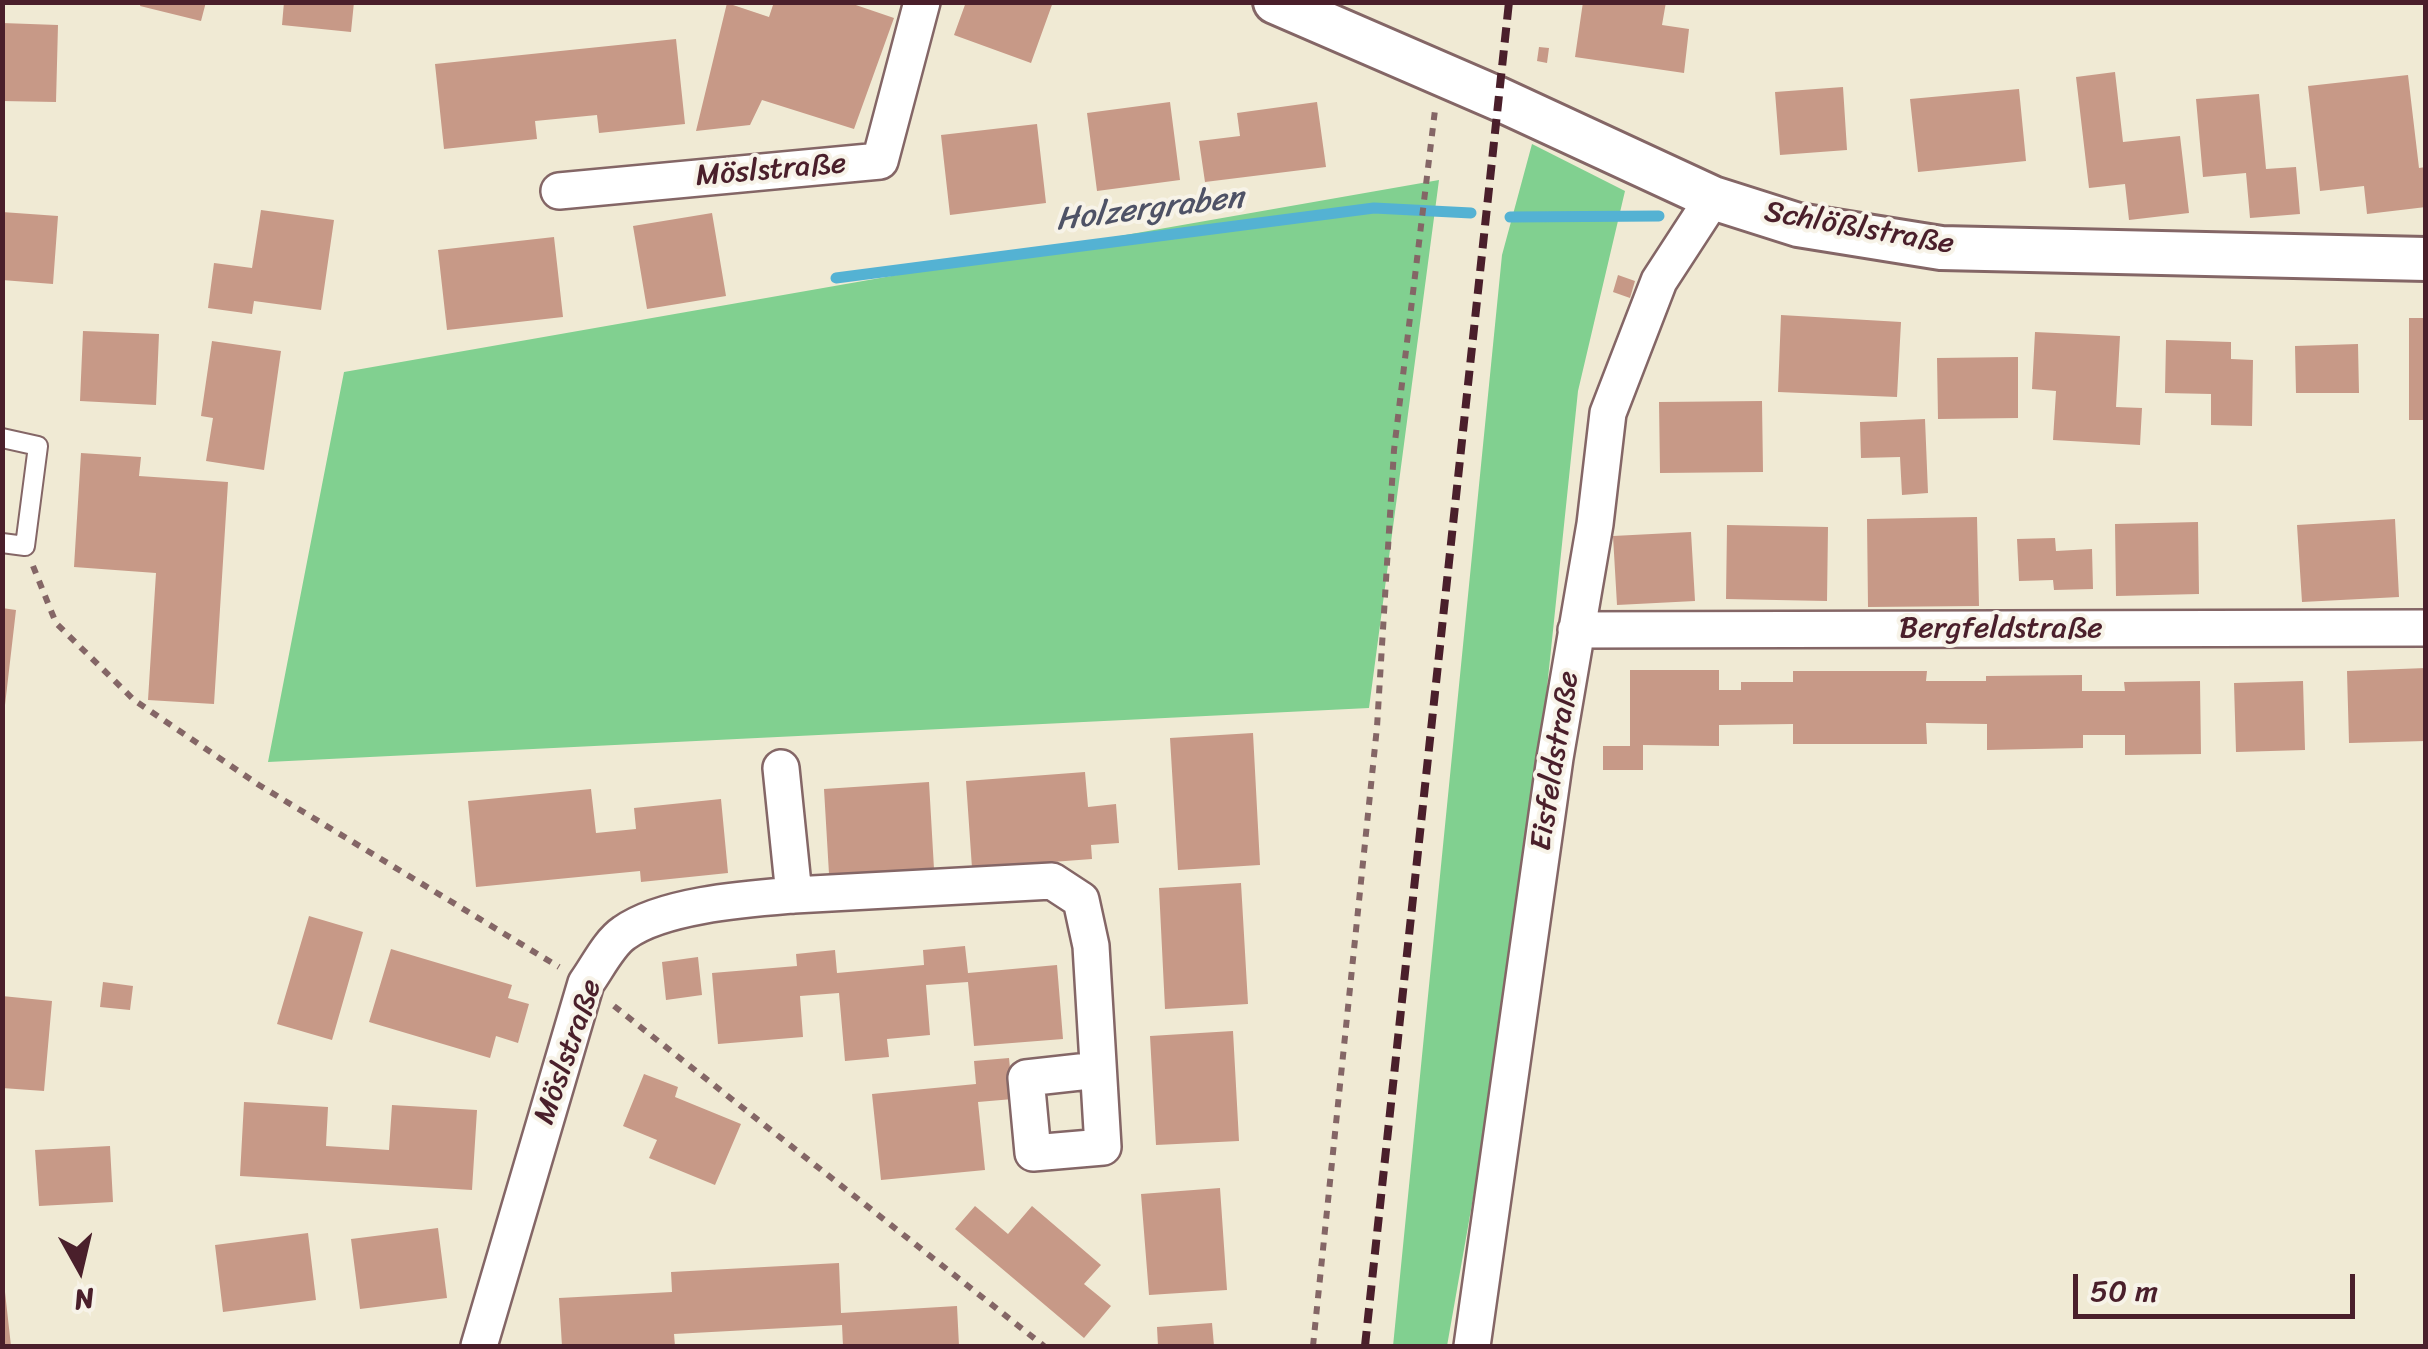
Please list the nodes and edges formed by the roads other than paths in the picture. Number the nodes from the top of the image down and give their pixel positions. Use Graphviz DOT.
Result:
graph roads {
  1 [pos="922,2"];
  2 [pos="1276,2"];
  3 [pos="559,191"];
  4 [pos="1713,198"];
  5 [pos="2426,259"];
  6 [pos="2,438"];
  7 [pos="2,543"];
  8 [pos="2426,628"];
  9 [pos="1576,630"];
  10 [pos="781,768"];
  11 [pos="794,895"];
  12 [pos="1098,1070"];
  13 [pos="479,1346"];
  14 [pos="1472,1346"];
  1 -- 3 [label="street, Möslstraße"];
  2 -- 4 [label="street, Schlößlstraße"];
  4 -- 5 [label="street, Schlößlstraße"];
  4 -- 9 [label="street, Eisfeldstraße"];
  6 -- 7 [label="lane"];
  8 -- 9 [label="street, Bergfeldstraße"];
  9 -- 14 [label="street, Eisfeldstraße"];
  10 -- 11 [label="street"];
  11 -- 12 [label="street, Möslstraße"];
  11 -- 13 [label="street, Möslstraße"];
}
